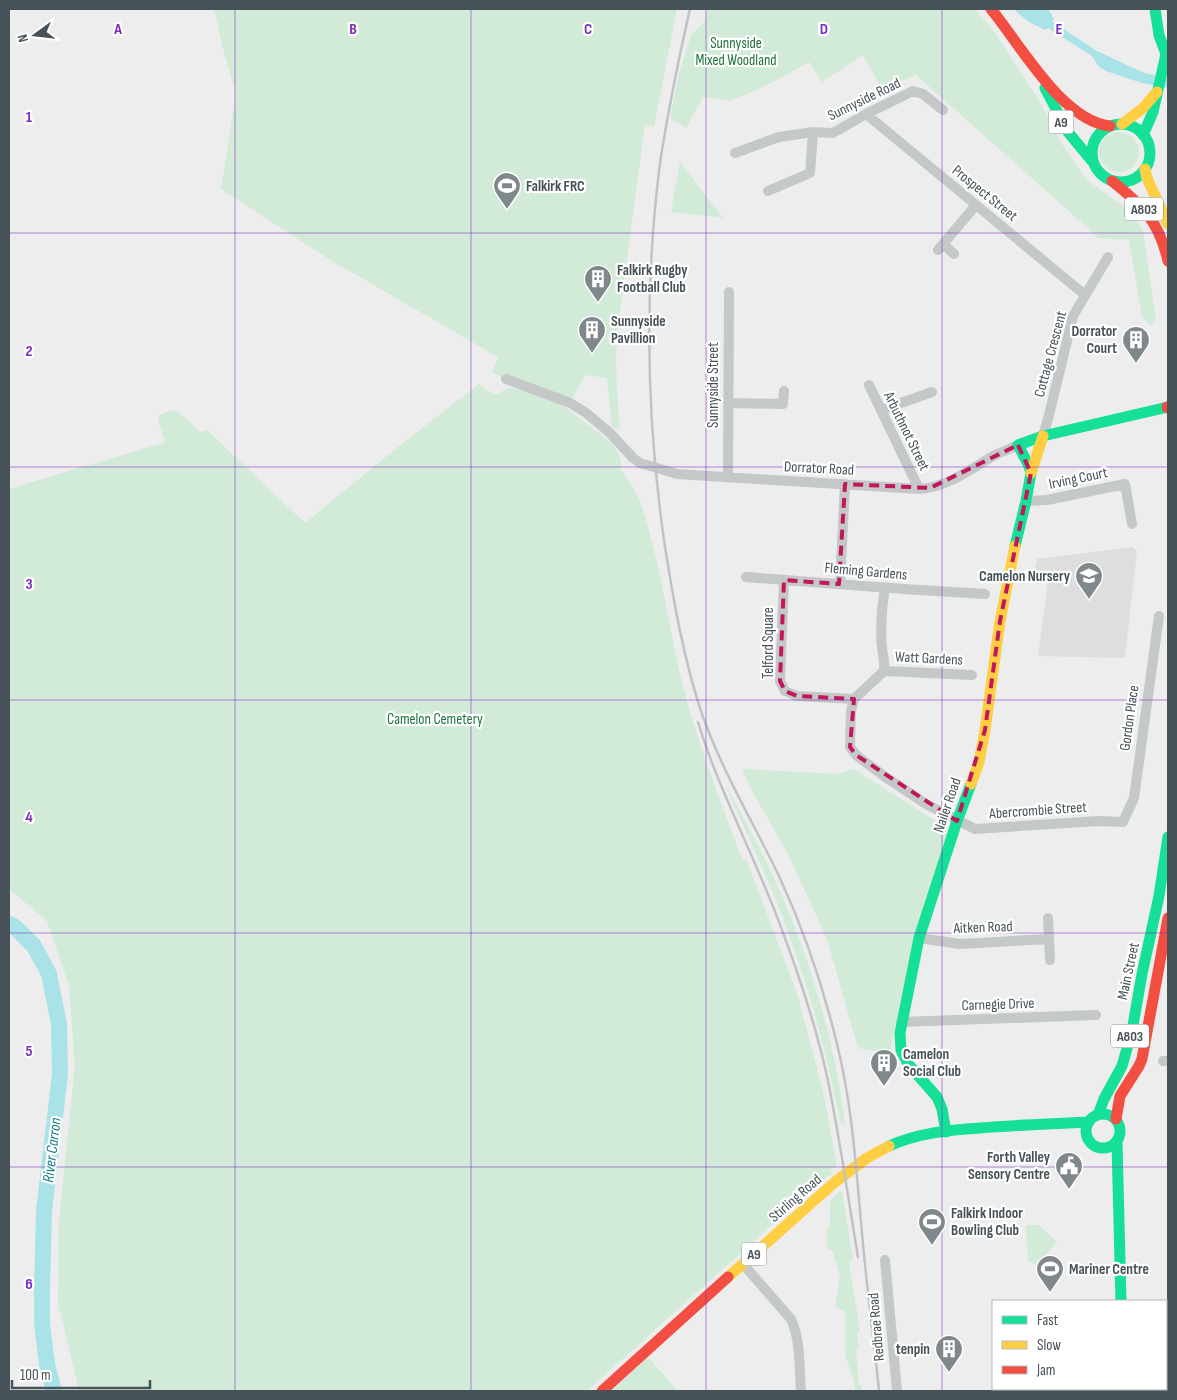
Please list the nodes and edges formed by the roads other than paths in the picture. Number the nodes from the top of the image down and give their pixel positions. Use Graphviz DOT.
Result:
graph roads {
  1 [pos="991,9"];
  2 [pos="1155,9"];
  3 [pos="1167,54"];
  4 [pos="1040,76"];
  5 [pos="1158,91"];
  6 [pos="943,110"];
  7 [pos="866,114"];
  8 [pos="1116,125"];
  9 [pos="813,132"];
  10 [pos="1143,135"];
  11 [pos="735,153"];
  12 [pos="1092,162"];
  13 [pos="1146,169"];
  14 [pos="1112,181"];
  15 [pos="768,192"];
  16 [pos="976,205"];
  17 [pos="1168,224"];
  18 [pos="954,254"];
  19 [pos="1108,257"];
  20 [pos="1168,261"];
  21 [pos="728,292"];
  22 [pos="1085,295"];
  23 [pos="506,380"];
  24 [pos="869,385"];
  25 [pos="784,392"];
  26 [pos="932,392"];
  27 [pos="728,403"];
  28 [pos="1168,405"];
  29 [pos="881,410"];
  30 [pos="1043,436"];
  31 [pos="1018,445"];
  32 [pos="1030,474"];
  33 [pos="728,478"];
  34 [pos="845,484"];
  35 [pos="919,489"];
  36 [pos="1026,501"];
  37 [pos="1132,524"];
  38 [pos="746,578"];
  39 [pos="784,580"];
  40 [pos="840,584"];
  41 [pos="885,589"];
  42 [pos="985,594"];
  43 [pos="1159,616"];
  44 [pos="884,671"];
  45 [pos="972,675"];
  46 [pos="854,699"];
  47 [pos="957,821"];
  48 [pos="1123,822"];
  49 [pos="1168,837"];
  50 [pos="1167,854"];
  51 [pos="1048,918"];
  52 [pos="1168,918"];
  53 [pos="919,938"];
  54 [pos="1049,939"];
  55 [pos="1050,960"];
  56 [pos="1096,1015"];
  57 [pos="901,1022"];
  58 [pos="1098,1115"];
  59 [pos="1116,1119"];
  60 [pos="1088,1122"];
  61 [pos="1053,1124"];
  62 [pos="946,1132"];
  63 [pos="1088,1139"];
  64 [pos="1117,1142"];
  65 [pos="1098,1148"];
  66 [pos="1118,1177"];
  67 [pos="885,1260"];
  68 [pos="743,1264"];
  69 [pos="1121,1300"];
  70 [pos="602,1391"];
  71 [pos="801,1391"];
  72 [pos="897,1391"];
  1 -- 4 [label="main road, A9"];
  2 -- 3 [label="main road"];
  3 -- 5 [label="main road"];
  4 -- 8 [label="main road, A9"];
  4 -- 12 [label="main road, A9"];
  5 -- 8 [label="main road"];
  5 -- 10 [label="main road"];
  6 -- 7 [label="street, Sunnyside Road"];
  7 -- 9 [label="street, Sunnyside Road"];
  7 -- 16 [label="street, Prospect Street"];
  8 -- 10 [label="main road"];
  8 -- 12 [label="main road"];
  9 -- 11 [label="street, Sunnyside Road"];
  9 -- 15 [label="street"];
  10 -- 13 [label="main road"];
  12 -- 14 [label="main road"];
  13 -- 14 [label="main road"];
  13 -- 17 [label="main road, A803"];
  14 -- 20 [label="main road, A803"];
  16 -- 18 [label="street"];
  16 -- 22 [label="street, Prospect Street"];
  19 -- 22 [label="street, Cottage Crescent"];
  21 -- 27 [label="street, Sunnyside Street"];
  22 -- 30 [label="street, Cottage Crescent"];
  23 -- 33 [label="street, Dorrator Road"];
  24 -- 29 [label="street, Arbuthnot Street"];
  25 -- 27 [label="street"];
  26 -- 29 [label="street"];
  27 -- 33 [label="street, Sunnyside Street"];
  28 -- 30 [label="main road, Dorrator Road"];
  29 -- 35 [label="street, Arbuthnot Street"];
  30 -- 31 [label="main road, Dorrator Road"];
  30 -- 32 [label="main road, Nailer Road"];
  31 -- 32 [label="main road, Nailer Road"];
  31 -- 35 [label="street, Dorrator Road"];
  32 -- 36 [label="main road, Nailer Road"];
  33 -- 34 [label="street, Dorrator Road"];
  34 -- 35 [label="street, Dorrator Road"];
  34 -- 40 [label="street"];
  36 -- 37 [label="street, Irving Court"];
  36 -- 47 [label="main road, Nailer Road"];
  38 -- 39 [label="street, Fleming Gardens"];
  39 -- 40 [label="street, Fleming Gardens"];
  39 -- 46 [label="street, Telford Square"];
  40 -- 41 [label="street, Fleming Gardens"];
  41 -- 42 [label="street, Fleming Gardens"];
  41 -- 44 [label="street"];
  43 -- 48 [label="street, Gordon Place"];
  44 -- 45 [label="street, Watt Gardens"];
  44 -- 46 [label="street"];
  46 -- 47 [label="street, Abercrombie Street"];
  47 -- 48 [label="street, Abercrombie Street"];
  47 -- 53 [label="main road, Nailer Road"];
  49 -- 50 [label="main road, Main Street / A803"];
  50 -- 58 [label="main road, Main Street / A803"];
  51 -- 54 [label="street"];
  52 -- 59 [label="main road, Main Street / A803"];
  53 -- 54 [label="street, Aitken Road"];
  53 -- 57 [label="main road, Nailer Road"];
  54 -- 55 [label="street"];
  56 -- 57 [label="street, Carnegie Drive"];
  57 -- 62 [label="main road, Nailer Road"];
  58 -- 59 [label="main road"];
  58 -- 60 [label="main road"];
  59 -- 64 [label="main road"];
  60 -- 61 [label="main road, Stirling Road / A9"];
  60 -- 63 [label="main road"];
  61 -- 62 [label="main road, Stirling Road / A9"];
  61 -- 63 [label="main road, Stirling Road / A9"];
  62 -- 68 [label="main road, Stirling Road / A9"];
  63 -- 65 [label="main road"];
  64 -- 65 [label="main road"];
  64 -- 66 [label="main road"];
  65 -- 66 [label="main road"];
  66 -- 69 [label="main road"];
  67 -- 72 [label="street, Redbrae Road"];
  68 -- 70 [label="main road, Stirling Road / A9"];
  68 -- 71 [label="street"];
}
